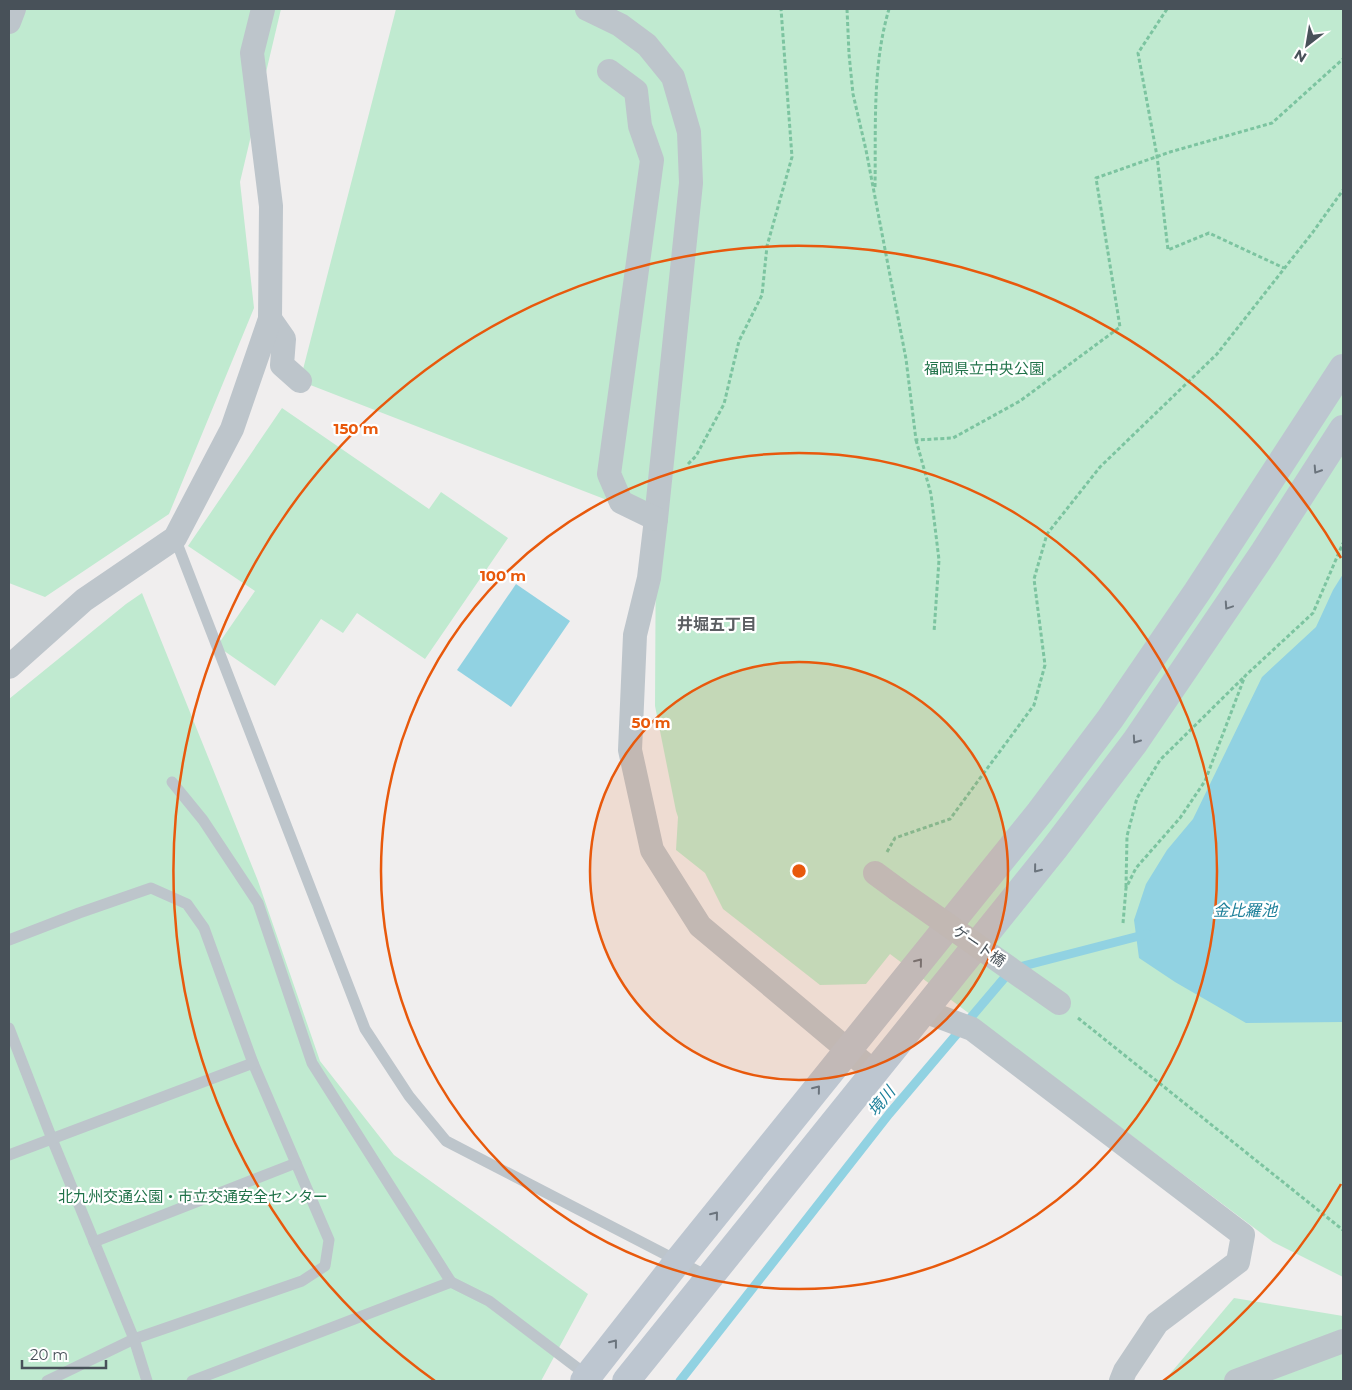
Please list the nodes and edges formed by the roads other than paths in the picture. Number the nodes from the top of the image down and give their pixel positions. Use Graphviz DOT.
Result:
graph roads {
  1 [pos="14,9"];
  2 [pos="262,9"];
  3 [pos="586,9"];
  4 [pos="9,22"];
  5 [pos="609,71"];
  6 [pos="270,319"];
  7 [pos="1343,368"];
  8 [pos="300,381"];
  9 [pos="1343,429"];
  10 [pos="656,519"];
  11 [pos="174,538"];
  12 [pos="9,667"];
  13 [pos="172,782"];
  14 [pos="875,873"];
  15 [pos="9,940"];
  16 [pos="1059,1003"];
  17 [pos="924,1011"];
  18 [pos="9,1028"];
  19 [pos="849,1050"];
  20 [pos="253,1063"];
  21 [pos="874,1072"];
  22 [pos="52,1139"];
  23 [pos="9,1156"];
  24 [pos="296,1163"];
  25 [pos="94,1242"];
  26 [pos="678,1261"];
  27 [pos="709,1278"];
  28 [pos="451,1282"];
  29 [pos="134,1340"];
  30 [pos="1343,1341"];
  31 [pos="589,1379"];
  32 [pos="47,1381"];
  33 [pos="147,1381"];
  34 [pos="192,1381"];
  35 [pos="626,1381"];
  36 [pos="1121,1381"];
  37 [pos="1236,1381"];
  1 -- 4 [label="street"];
  2 -- 6 [label="street"];
  3 -- 10 [label="street"];
  5 -- 10 [label="street"];
  6 -- 8 [label="street"];
  6 -- 11 [label="street"];
  19 -- 7 [label="street, one-way"];
  9 -- 17 [label="street, one-way"];
  10 -- 19 [label="street"];
  11 -- 12 [label="street"];
  11 -- 26 [label="lane"];
  13 -- 28 [label="lane"];
  14 -- 16 [label="street, ゲート橋, bridge"];
  15 -- 20 [label="lane"];
  17 -- 21 [label="street"];
  17 -- 36 [label="street"];
  18 -- 22 [label="lane"];
  19 -- 21 [label="street"];
  26 -- 19 [label="street, one-way"];
  20 -- 22 [label="lane"];
  20 -- 24 [label="lane"];
  21 -- 27 [label="street"];
  22 -- 23 [label="lane"];
  22 -- 25 [label="lane"];
  24 -- 25 [label="lane"];
  24 -- 29 [label="lane"];
  25 -- 29 [label="lane"];
  26 -- 27 [label="lane"];
  31 -- 26 [label="street, one-way"];
  27 -- 35 [label="street"];
  28 -- 31 [label="lane"];
  28 -- 34 [label="lane"];
  29 -- 32 [label="lane"];
  29 -- 33 [label="lane"];
  30 -- 37 [label="street"];
}
